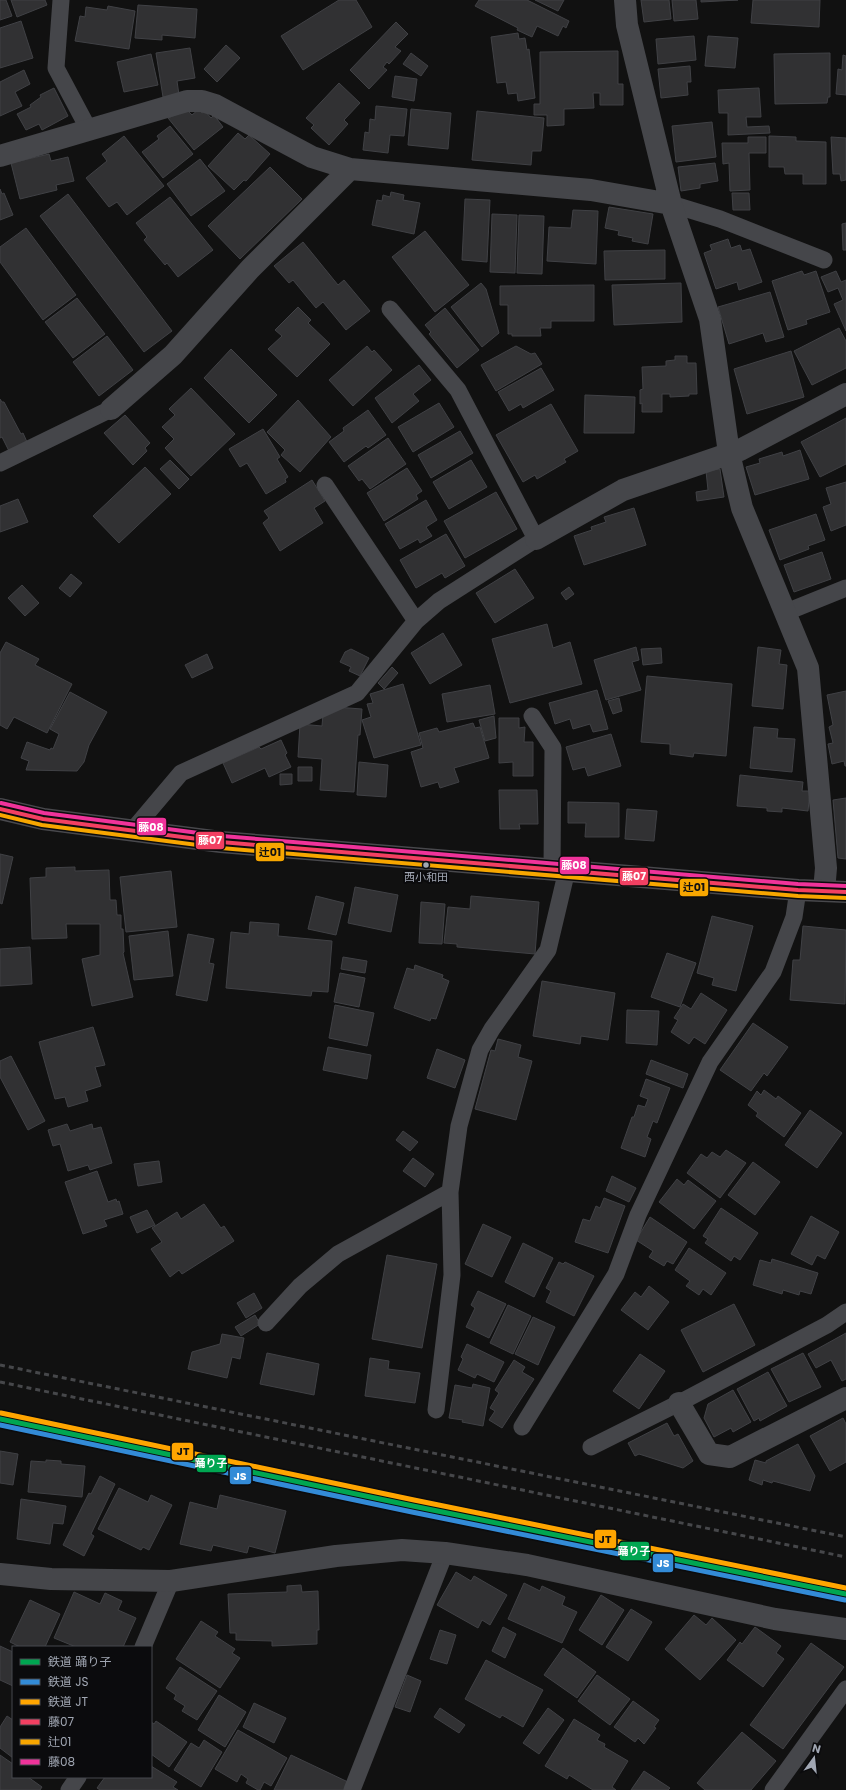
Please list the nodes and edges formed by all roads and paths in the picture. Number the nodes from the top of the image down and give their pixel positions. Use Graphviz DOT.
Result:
graph roads {
  1 [pos="61,0"];
  2 [pos="625,0"];
  3 [pos="89,130"];
  4 [pos="0,156"];
  5 [pos="350,169"];
  6 [pos="671,204"];
  7 [pos="824,260"];
  8 [pos="390,309"];
  9 [pos="846,394"];
  10 [pos="111,409"];
  11 [pos="729,453"];
  12 [pos="0,463"];
  13 [pos="325,485"];
  14 [pos="536,539"];
  15 [pos="846,588"];
  16 [pos="784,613"];
  17 [pos="416,621"];
  18 [pos="532,716"];
  19 [pos="0,809"];
  20 [pos="132,831"];
  21 [pos="559,870"];
  22 [pos="798,890"];
  23 [pos="824,892"];
  24 [pos="846,892"];
  25 [pos="450,1192"];
  26 [pos="846,1312"];
  27 [pos="266,1323"];
  28 [pos="846,1398"];
  29 [pos="679,1403"];
  30 [pos="436,1410"];
  31 [pos="522,1427"];
  32 [pos="591,1447"];
  33 [pos="445,1553"];
  34 [pos="0,1574"];
  35 [pos="171,1582"];
  36 [pos="846,1629"];
  37 [pos="143,1646"];
  38 [pos="846,1689"];
  39 [pos="77,1778"];
  40 [pos="69,1790"];
  41 [pos="352,1790"];
  42 [pos="773,1790"];
  1 -- 3 [label="lane"];
  2 -- 6 [label="street"];
  3 -- 4 [label="street"];
  3 -- 5 [label="street"];
  5 -- 6 [label="street"];
  5 -- 10 [label="street"];
  6 -- 7 [label="lane"];
  6 -- 11 [label="street"];
  8 -- 14 [label="lane"];
  9 -- 11 [label="street"];
  10 -- 12 [label="lane"];
  11 -- 14 [label="street"];
  11 -- 16 [label="street"];
  13 -- 17 [label="lane"];
  14 -- 17 [label="lane"];
  15 -- 16 [label="lane"];
  16 -- 23 [label="street"];
  17 -- 20 [label="lane"];
  18 -- 21 [label="lane"];
  19 -- 20 [label="highway"];
  20 -- 21 [label="highway"];
  21 -- 22 [label="highway"];
  21 -- 25 [label="lane"];
  22 -- 23 [label="highway"];
  22 -- 31 [label="lane"];
  23 -- 24 [label="highway"];
  25 -- 27 [label="lane"];
  25 -- 30 [label="lane"];
  26 -- 29 [label="lane"];
  28 -- 29 [label="street"];
  29 -- 32 [label="lane"];
  33 -- 35 [label="street"];
  33 -- 36 [label="street"];
  33 -- 41 [label="lane"];
  34 -- 35 [label="street"];
  35 -- 37 [label="lane"];
  38 -- 42 [label="lane"];
  39 -- 40 [label="lane"];
}
